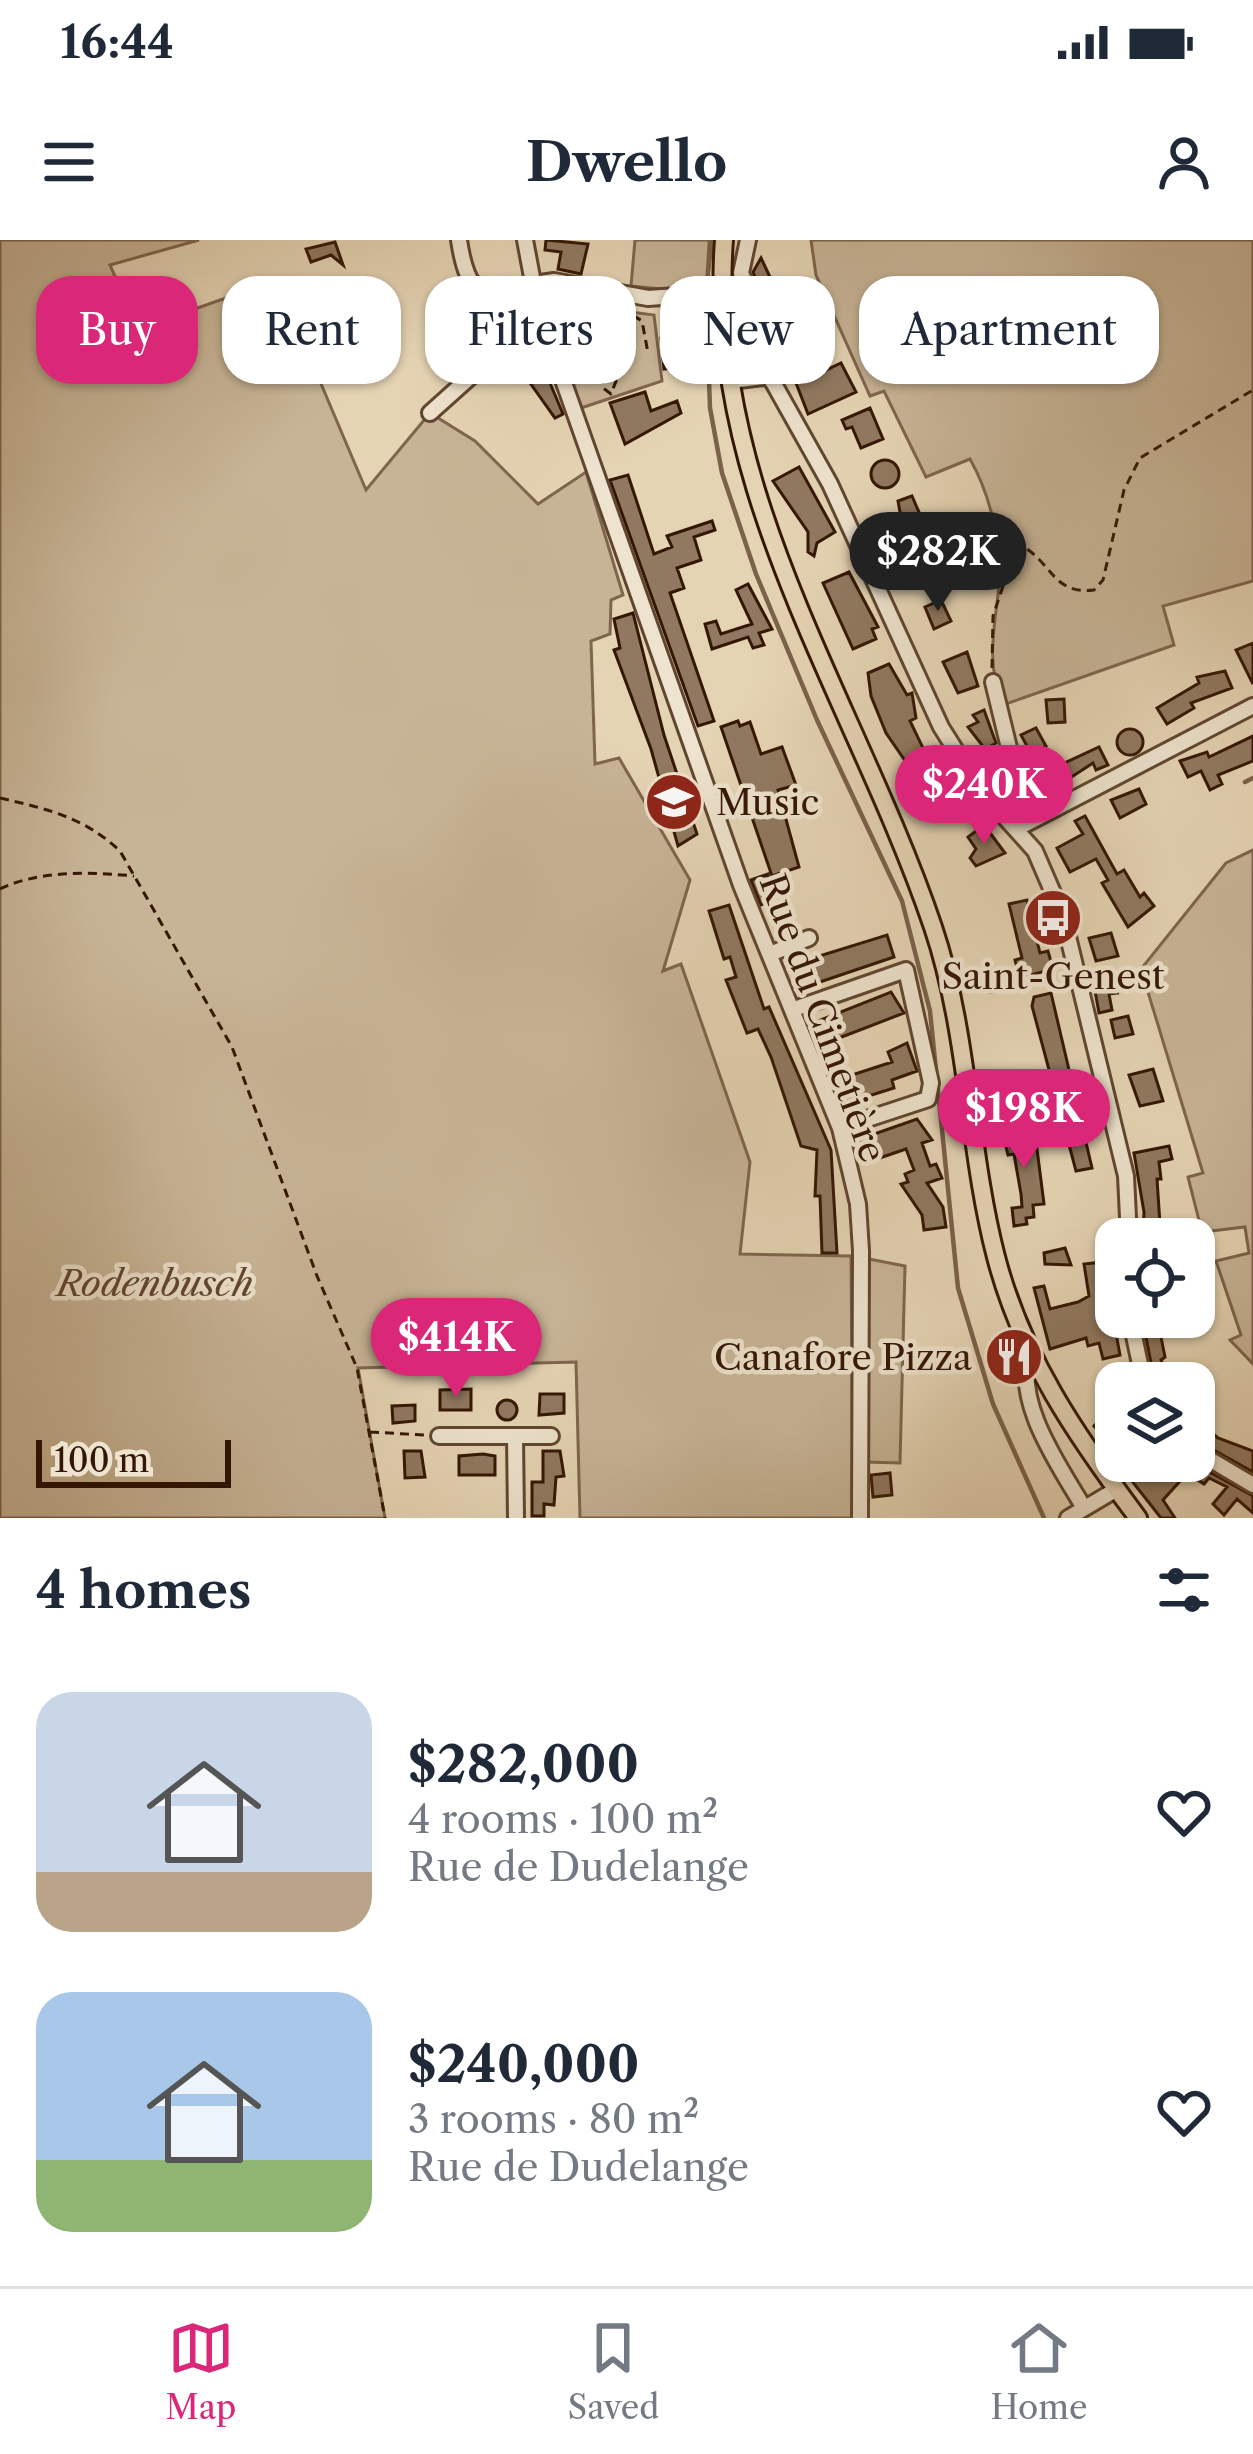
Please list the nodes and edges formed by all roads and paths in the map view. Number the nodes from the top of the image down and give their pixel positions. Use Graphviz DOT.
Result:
graph roads {
  1 [pos="459,240"];
  2 [pos="525,240"];
  3 [pos="724,240"];
  4 [pos="748,240"];
  5 [pos="465,276"];
  6 [pos="532,276"];
  7 [pos="722,276"];
  8 [pos="742,276"];
  9 [pos="636,297"];
  10 [pos="660,298"];
  11 [pos="636,317"];
  12 [pos="648,352"];
  13 [pos="462,384"];
  14 [pos="564,384"];
  15 [pos="731,384"];
  16 [pos="774,384"];
  17 [pos="1253,390"];
  18 [pos="430,413"];
  19 [pos="993,682"];
  20 [pos="1253,706"];
  21 [pos="0,798"];
  22 [pos="1037,818"];
  23 [pos="1016,829"];
  24 [pos="136,876"];
  25 [pos="0,890"];
  26 [pos="809,938"];
  27 [pos="770,954"];
  28 [pos="794,1009"];
  29 [pos="840,1129"];
  30 [pos="1128,1218"];
  31 [pos="1030,1350"];
  32 [pos="370,1432"];
  33 [pos="439,1436"];
  34 [pos="515,1436"];
  35 [pos="551,1436"];
  36 [pos="1215,1462"];
  37 [pos="1253,1485"];
  38 [pos="1117,1490"];
  39 [pos="1084,1508"];
  40 [pos="385,1518"];
  41 [pos="516,1518"];
  42 [pos="860,1518"];
  43 [pos="1067,1518"];
  44 [pos="1138,1518"];
  1 -- 5 [label="street"];
  2 -- 6 [label="street, Rue du Cimetière"];
  3 -- 7 [label="main road"];
  4 -- 8 [label="street"];
  9 -- 10 [label="street"];
  11 -- 12 [label="path"];
  13 -- 18 [label="street"];
  14 -- 27 [label="street, Rue du Cimetière"];
  15 -- 31 [label="main road"];
  16 -- 23 [label="street"];
  17 -- 19 [label="path"];
  19 -- 22 [label="street"];
  20 -- 22 [label="street"];
  21 -- 24 [label="path"];
  22 -- 23 [label="street"];
  23 -- 30 [label="street"];
  24 -- 25 [label="path"];
  24 -- 32 [label="path"];
  26 -- 27 [label="street"];
  27 -- 28 [label="street, Rue du Cimetière"];
  28 -- 29 [label="street, Rue du Cimetière"];
  28 -- 29 [label="street"];
  29 -- 42 [label="street, Rue du Cimetière"];
  31 -- 38 [label="main road"];
  31 -- 39 [label="street"];
  32 -- 33 [label="path"];
  32 -- 40 [label="path"];
  33 -- 34 [label="street"];
  34 -- 35 [label="street"];
  34 -- 41 [label="street"];
  36 -- 37 [label="street"];
  38 -- 39 [label="street"];
  38 -- 44 [label="main road"];
  39 -- 43 [label="street"];
}
